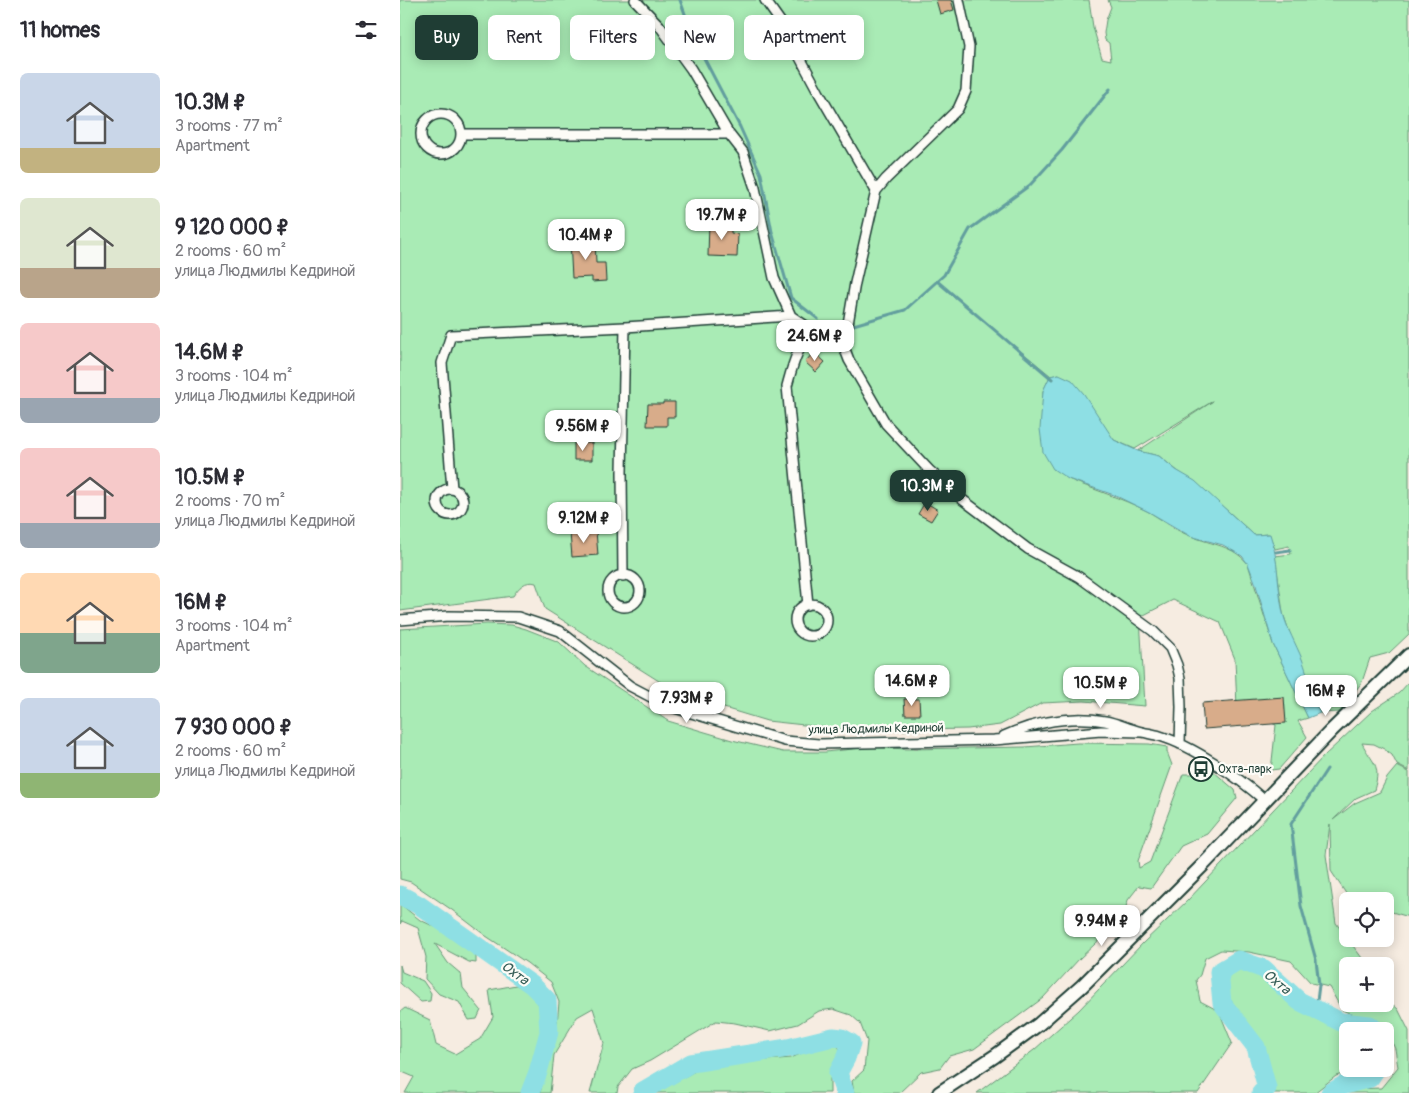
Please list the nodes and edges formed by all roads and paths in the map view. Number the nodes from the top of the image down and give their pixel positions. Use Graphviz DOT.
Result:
graph roads {
  1 [pos="636,0"];
  2 [pos="765,0"];
  3 [pos="959,0"];
  4 [pos="461,134"];
  5 [pos="729,134"];
  6 [pos="876,191"];
  7 [pos="791,316"];
  8 [pos="625,327"];
  9 [pos="815,332"];
  10 [pos="844,347"];
  11 [pos="452,489"];
  12 [pos="623,576"];
  13 [pos="808,604"];
  14 [pos="400,620"];
  15 [pos="1409,655"];
  16 [pos="1141,732"];
  17 [pos="994,740"];
  18 [pos="1180,744"];
  19 [pos="1264,800"];
  20 [pos="939,1093"];
  1 -- 5 [label="street"];
  2 -- 6 [label="street"];
  3 -- 6 [label="street"];
  4 -- 4 [label="street"];
  4 -- 5 [label="street"];
  5 -- 7 [label="street"];
  6 -- 10 [label="street"];
  7 -- 8 [label="street"];
  7 -- 9 [label="street"];
  8 -- 11 [label="street"];
  8 -- 12 [label="street"];
  9 -- 10 [label="street"];
  9 -- 13 [label="street"];
  10 -- 18 [label="street"];
  14 -- 17 [label="street, улица Людмилы Кедриной"];
  15 -- 19 [label="street"];
  16 -- 17 [label="street, улица Людмилы Кедриной"];
  16 -- 17 [label="street, улица Людмилы Кедриной"];
  16 -- 18 [label="street, улица Людмилы Кедриной"];
  18 -- 19 [label="street, улица Людмилы Кедриной"];
  19 -- 20 [label="street"];
}
